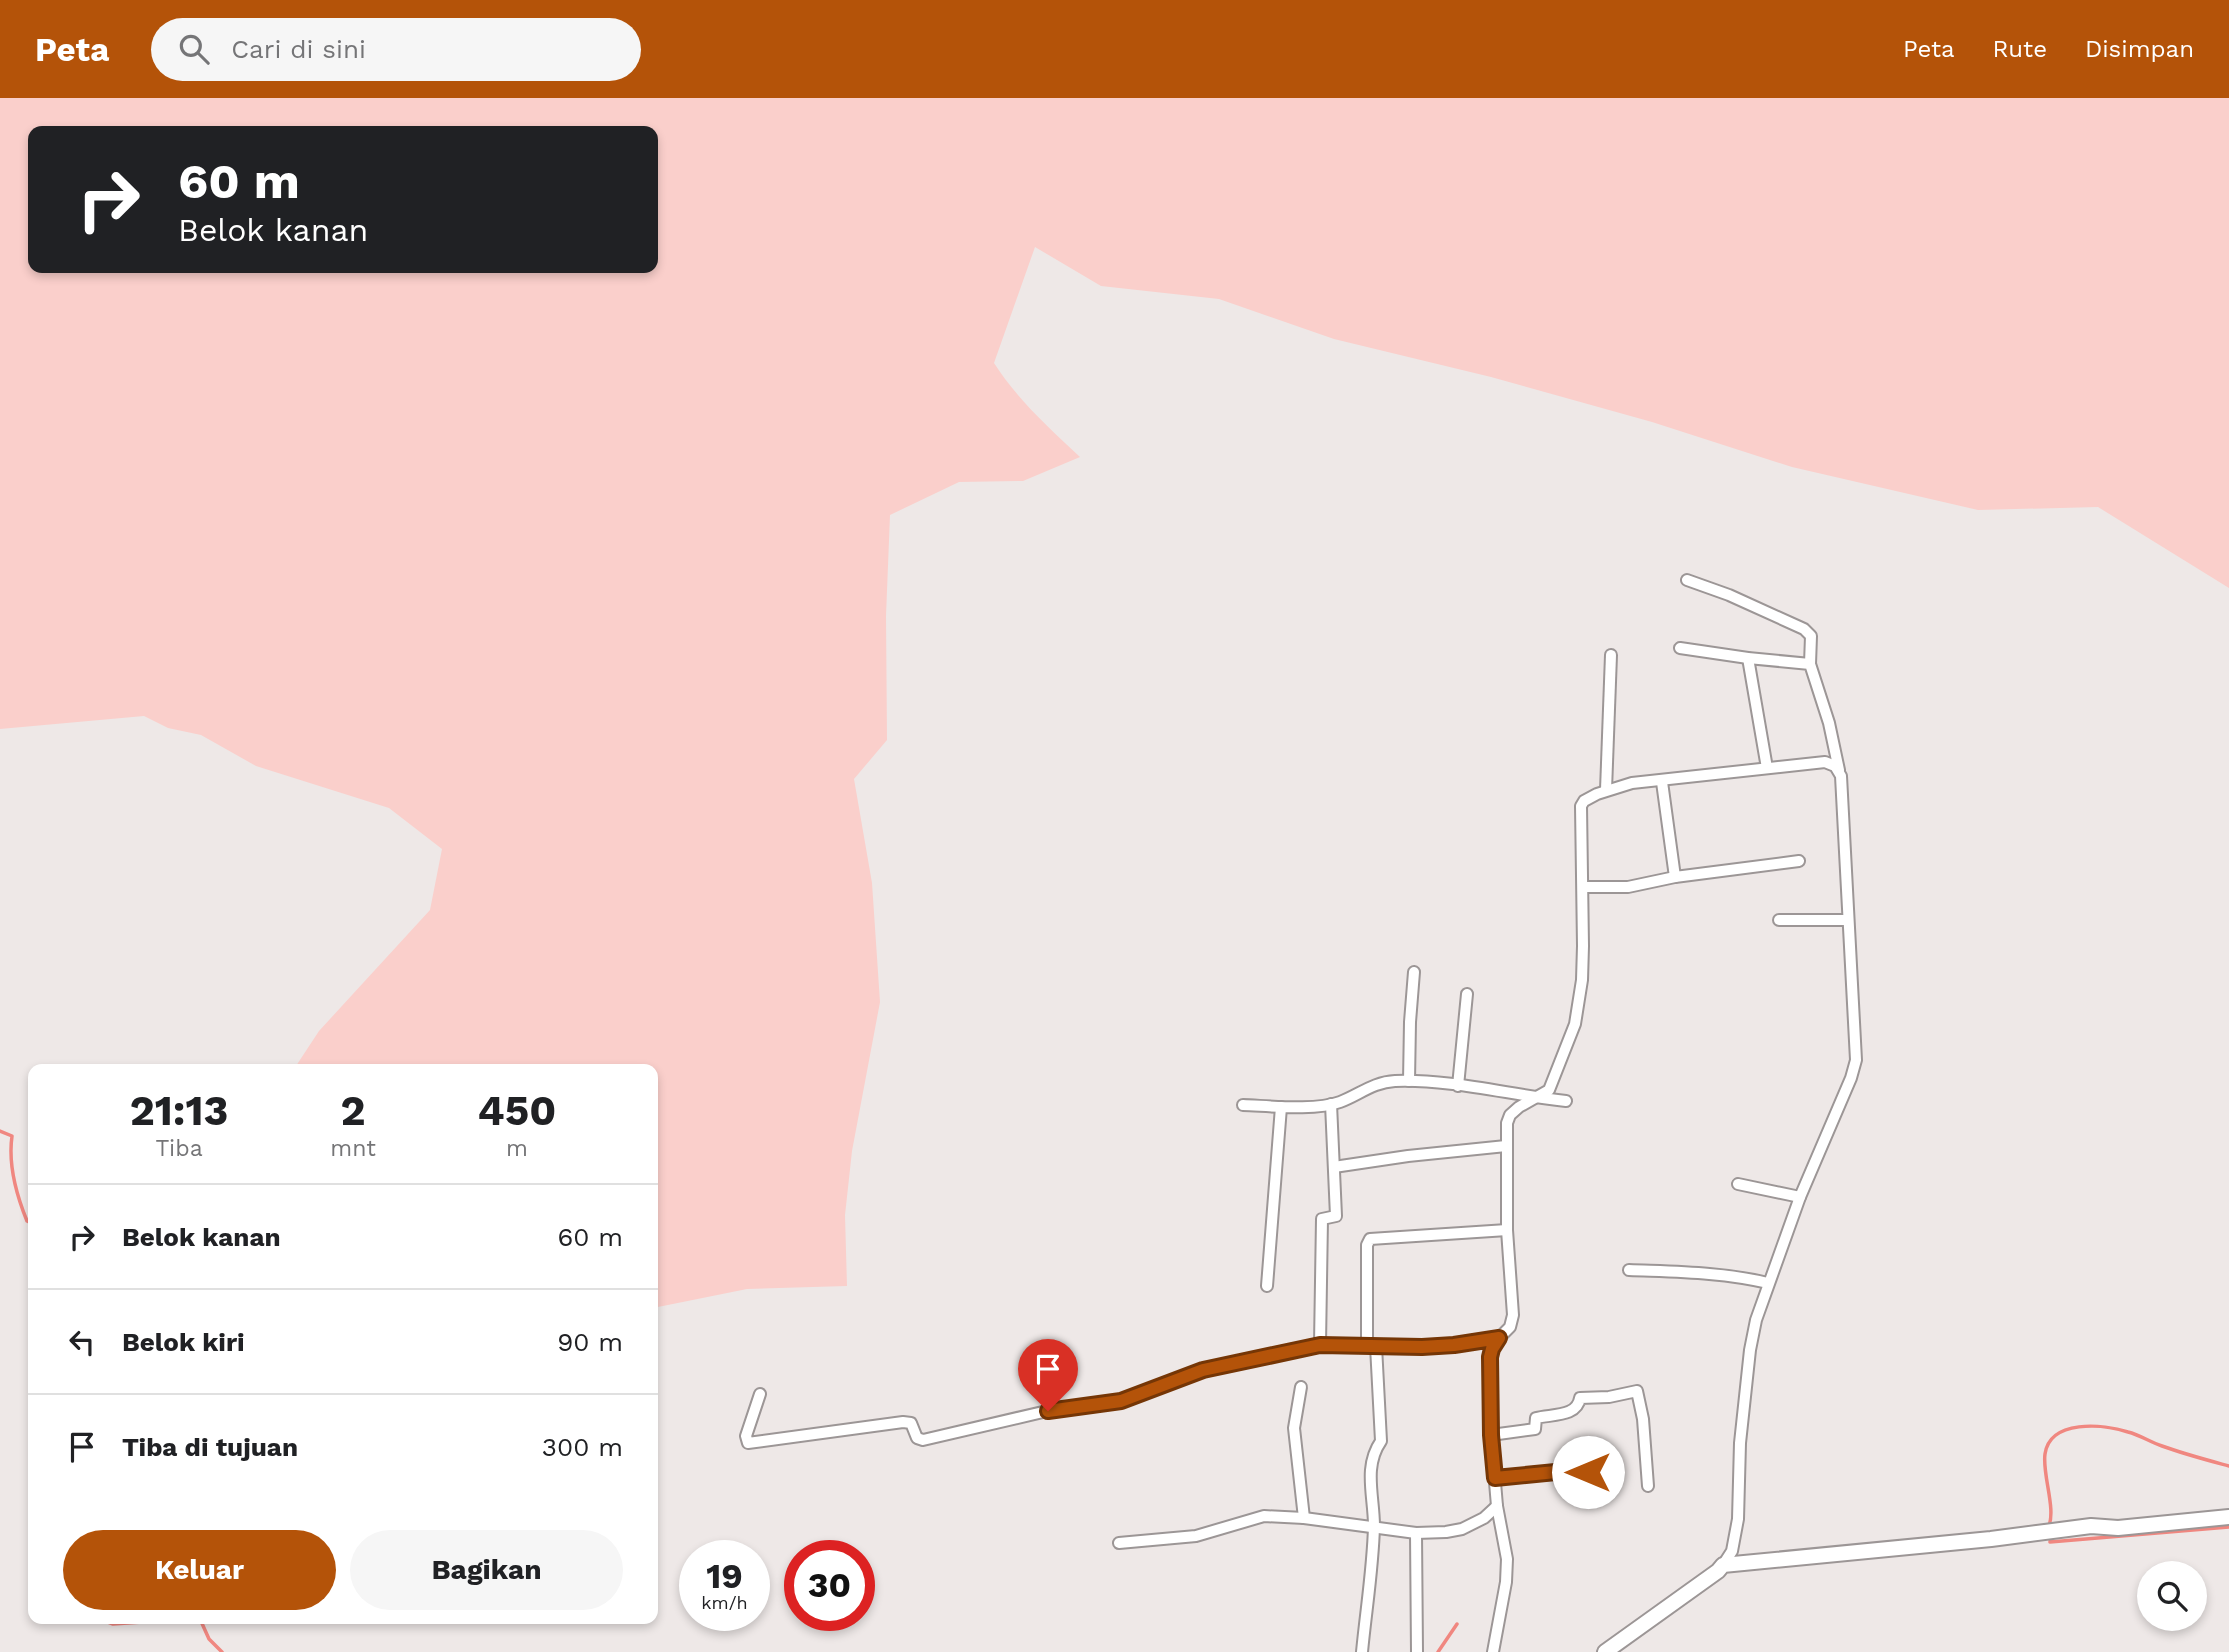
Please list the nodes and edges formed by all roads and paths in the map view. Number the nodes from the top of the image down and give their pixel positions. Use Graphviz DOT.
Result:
graph roads {
  1 [pos="1687,580"];
  2 [pos="1680,648"];
  3 [pos="1611,655"];
  4 [pos="1748,659"];
  5 [pos="1810,664"];
  6 [pos="1767,768"];
  7 [pos="1841,776"];
  8 [pos="1662,782"];
  9 [pos="1606,790"];
  10 [pos="1799,860"];
  11 [pos="1675,877"];
  12 [pos="1584,887"];
  13 [pos="1779,920"];
  14 [pos="1848,920"];
  15 [pos="1414,972"];
  16 [pos="1466,994"];
  17 [pos="1409,1082"];
  18 [pos="1458,1086"];
  19 [pos="1534,1098"];
  20 [pos="1566,1101"];
  21 [pos="1331,1104"];
  22 [pos="1243,1105"];
  23 [pos="1282,1107"];
  24 [pos="1506,1146"];
  25 [pos="1334,1167"];
  26 [pos="1738,1184"];
  27 [pos="1800,1197"];
  28 [pos="1507,1230"];
  29 [pos="1629,1269"];
  30 [pos="1768,1283"];
  31 [pos="1267,1286"];
  32 [pos="1499,1338"];
  33 [pos="1320,1345"];
  34 [pos="1372,1346"];
  35 [pos="1301,1387"];
  36 [pos="760,1394"];
  37 [pos="1491,1435"];
  38 [pos="1610,1474"];
  39 [pos="1495,1478"];
  40 [pos="1648,1486"];
  41 [pos="1497,1506"];
  42 [pos="2229,1517"];
  43 [pos="1304,1518"];
  44 [pos="1374,1526"];
  45 [pos="1416,1533"];
  46 [pos="1119,1543"];
  47 [pos="1723,1564"];
  48 [pos="1362,1652"];
  49 [pos="1417,1652"];
  50 [pos="1493,1652"];
  51 [pos="1605,1652"];
  1 -- 5 [label="street"];
  2 -- 4 [label="street"];
  3 -- 9 [label="street"];
  4 -- 5 [label="street"];
  4 -- 6 [label="street"];
  5 -- 7 [label="street"];
  6 -- 7 [label="street"];
  6 -- 8 [label="street"];
  7 -- 14 [label="street"];
  8 -- 9 [label="street"];
  8 -- 11 [label="street"];
  9 -- 12 [label="street"];
  10 -- 11 [label="street"];
  11 -- 12 [label="street"];
  12 -- 19 [label="street"];
  13 -- 14 [label="street"];
  14 -- 27 [label="street"];
  15 -- 17 [label="street"];
  16 -- 18 [label="street"];
  17 -- 18 [label="street"];
  17 -- 21 [label="street"];
  18 -- 19 [label="street"];
  19 -- 20 [label="street"];
  19 -- 24 [label="street"];
  21 -- 23 [label="street"];
  21 -- 25 [label="street"];
  22 -- 23 [label="street"];
  23 -- 31 [label="street"];
  24 -- 25 [label="street"];
  24 -- 28 [label="street"];
  25 -- 33 [label="street"];
  26 -- 27 [label="street"];
  27 -- 30 [label="street"];
  28 -- 32 [label="street"];
  28 -- 34 [label="street"];
  29 -- 30 [label="street"];
  30 -- 47 [label="street"];
  32 -- 34 [label="street"];
  32 -- 37 [label="street"];
  33 -- 34 [label="street"];
  33 -- 36 [label="street"];
  34 -- 44 [label="street"];
  35 -- 43 [label="street"];
  37 -- 39 [label="street"];
  37 -- 40 [label="street"];
  38 -- 39 [label="street"];
  39 -- 41 [label="street"];
  41 -- 45 [label="street"];
  41 -- 50 [label="street"];
  42 -- 47 [label="street"];
  43 -- 44 [label="street"];
  43 -- 46 [label="street"];
  44 -- 45 [label="street"];
  44 -- 48 [label="street"];
  45 -- 49 [label="street"];
  47 -- 51 [label="street"];
}
